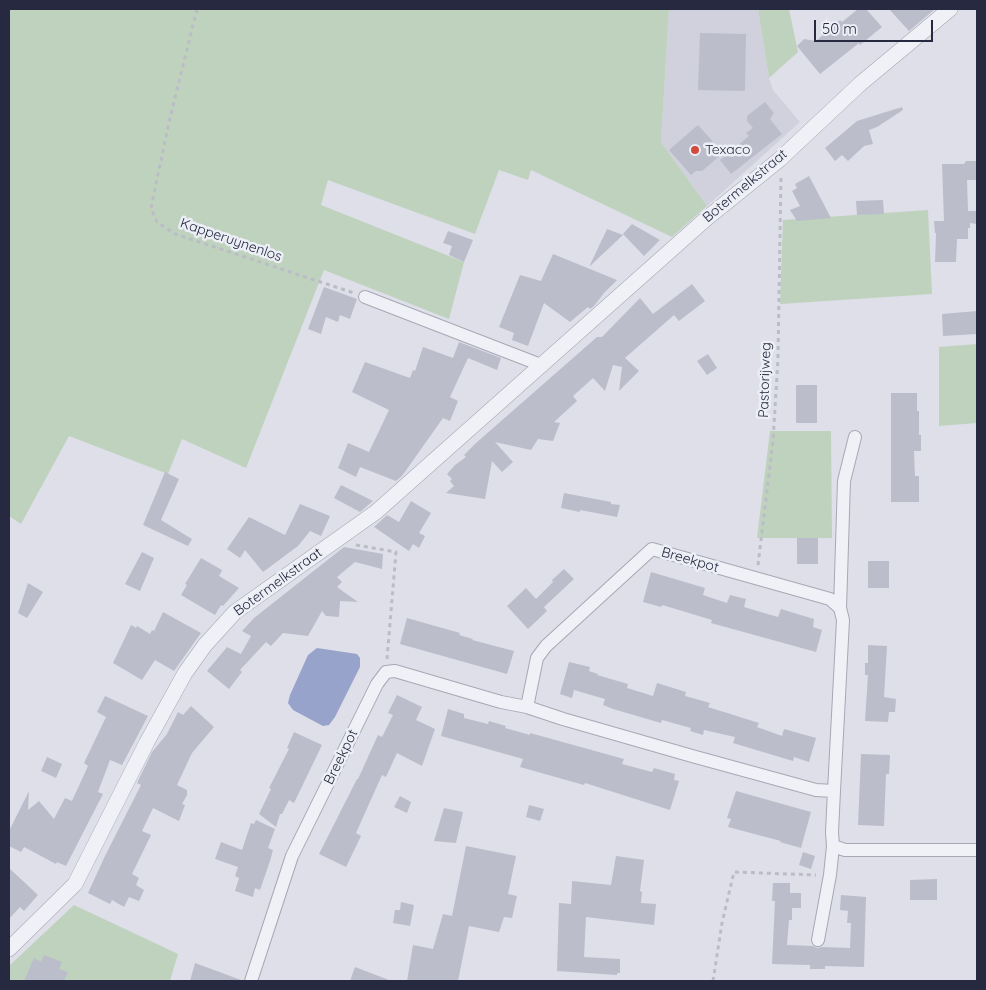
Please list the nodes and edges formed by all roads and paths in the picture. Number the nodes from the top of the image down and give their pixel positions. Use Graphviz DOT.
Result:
graph roads {
  1 [pos="197,9"];
  2 [pos="950,9"];
  3 [pos="782,182"];
  4 [pos="365,297"];
  5 [pos="541,365"];
  6 [pos="855,437"];
  7 [pos="334,541"];
  8 [pos="756,578"];
  9 [pos="840,608"];
  10 [pos="386,672"];
  11 [pos="527,707"];
  12 [pos="834,792"];
  13 [pos="833,846"];
  14 [pos="977,850"];
  15 [pos="830,876"];
  16 [pos="818,940"];
  17 [pos="9,949"];
  18 [pos="251,981"];
  19 [pos="714,981"];
  1 -- 4 [label="path, Kapperuynenlos"];
  2 -- 5 [label="street, Botermelkstraat"];
  3 -- 8 [label="path, Pastorijweg"];
  4 -- 5 [label="street"];
  5 -- 7 [label="street, Botermelkstraat"];
  6 -- 9 [label="street"];
  7 -- 10 [label="path"];
  7 -- 17 [label="street, Botermelkstraat"];
  8 -- 9 [label="street, Breekpot"];
  8 -- 11 [label="street, Breekpot"];
  9 -- 12 [label="street"];
  10 -- 11 [label="street"];
  10 -- 18 [label="street, Breekpot"];
  11 -- 12 [label="street"];
  12 -- 13 [label="street"];
  13 -- 14 [label="street"];
  13 -- 15 [label="street"];
  15 -- 16 [label="street"];
  15 -- 19 [label="path"];
}
